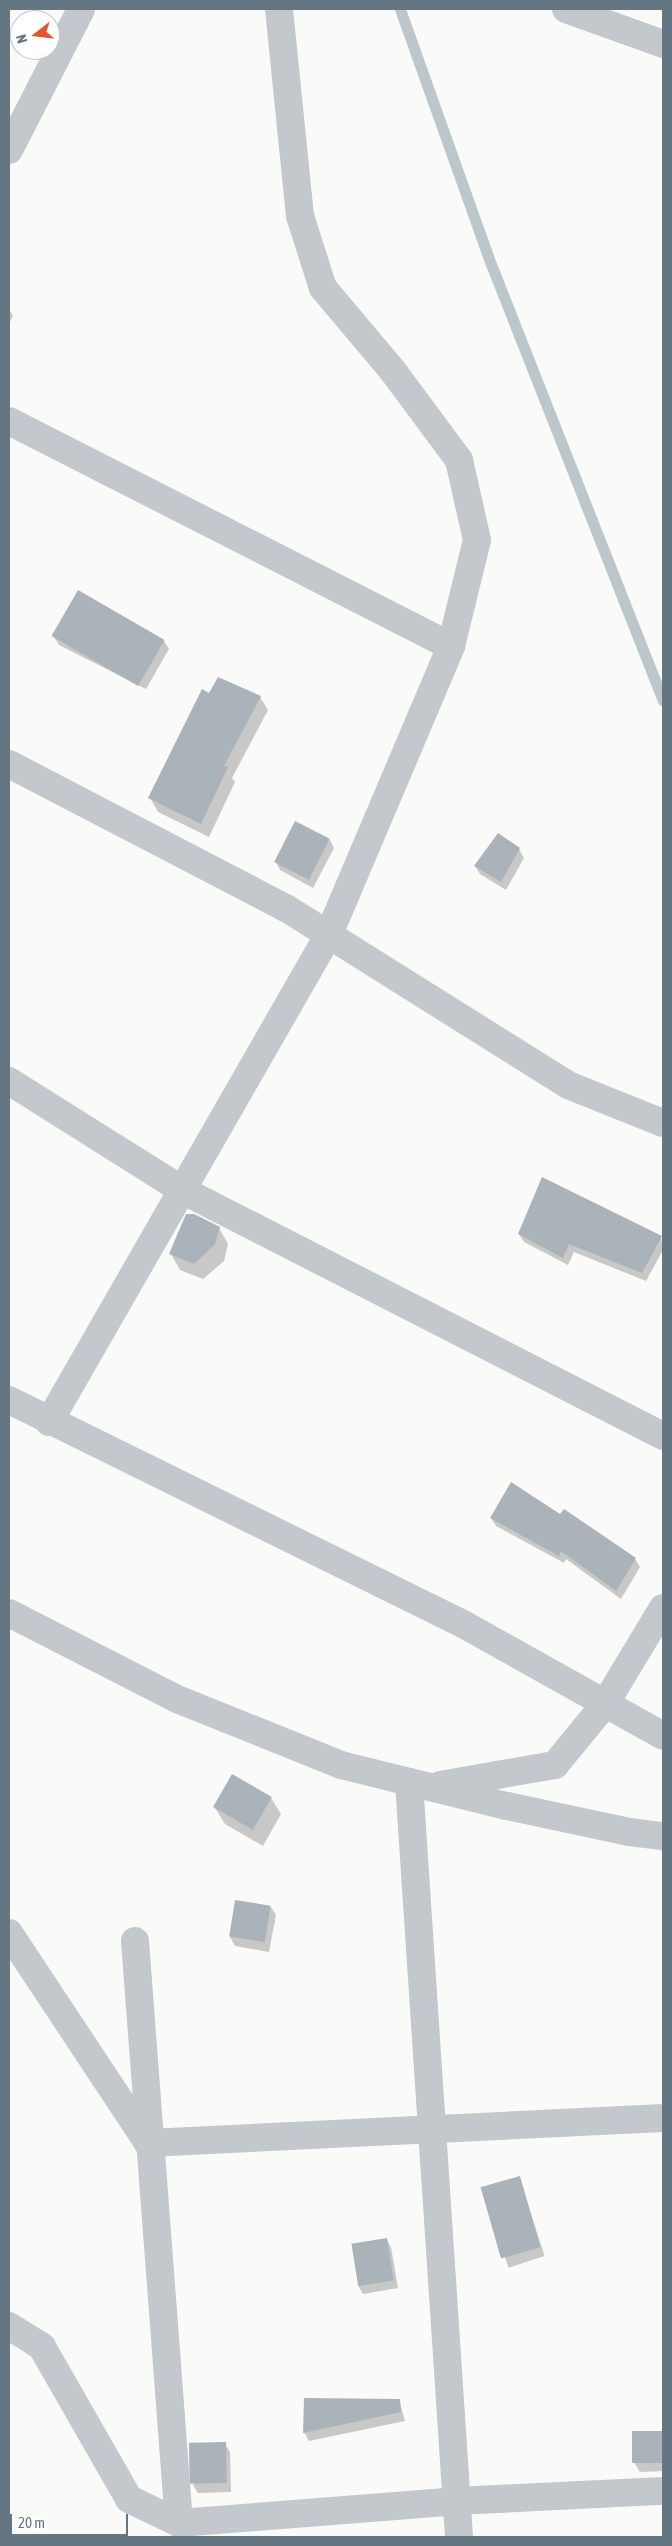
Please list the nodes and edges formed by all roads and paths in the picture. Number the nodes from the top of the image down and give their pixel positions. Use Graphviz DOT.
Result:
graph roads {
  1 [pos="81,9"];
  2 [pos="279,9"];
  3 [pos="566,9"];
  4 [pos="663,44"];
  5 [pos="17,115"];
  6 [pos="9,150"];
  7 [pos="9,421"];
  8 [pos="450,646"];
  9 [pos="9,764"];
  10 [pos="328,934"];
  11 [pos="9,1081"];
  12 [pos="663,1123"];
  13 [pos="182,1190"];
  14 [pos="9,1400"];
  15 [pos="49,1422"];
  16 [pos="663,1436"];
  17 [pos="663,1608"];
  18 [pos="9,1613"];
  19 [pos="605,1704"];
  20 [pos="663,1736"];
  21 [pos="419,1784"];
  22 [pos="663,1836"];
  23 [pos="9,1933"];
  24 [pos="135,1941"];
  25 [pos="663,2118"];
  26 [pos="433,2127"];
  27 [pos="148,2143"];
  28 [pos="9,2326"];
  29 [pos="663,2491"];
  30 [pos="456,2501"];
  31 [pos="179,2523"];
  32 [pos="458,2537"];
  1 -- 5 [label="street"];
  2 -- 8 [label="street"];
  3 -- 4 [label="street"];
  5 -- 6 [label="street"];
  7 -- 8 [label="street"];
  8 -- 10 [label="street"];
  9 -- 10 [label="street"];
  10 -- 12 [label="street"];
  10 -- 13 [label="street"];
  11 -- 13 [label="street"];
  13 -- 15 [label="street"];
  13 -- 16 [label="street"];
  14 -- 15 [label="street"];
  15 -- 19 [label="street"];
  17 -- 19 [label="street"];
  18 -- 21 [label="street"];
  19 -- 20 [label="street"];
  19 -- 21 [label="street"];
  21 -- 22 [label="street"];
  21 -- 26 [label="street"];
  23 -- 27 [label="street"];
  24 -- 27 [label="street"];
  25 -- 26 [label="street"];
  26 -- 27 [label="street"];
  26 -- 30 [label="street"];
  27 -- 31 [label="street"];
  28 -- 31 [label="street"];
  29 -- 30 [label="street"];
  30 -- 31 [label="street"];
  30 -- 32 [label="street"];
}
